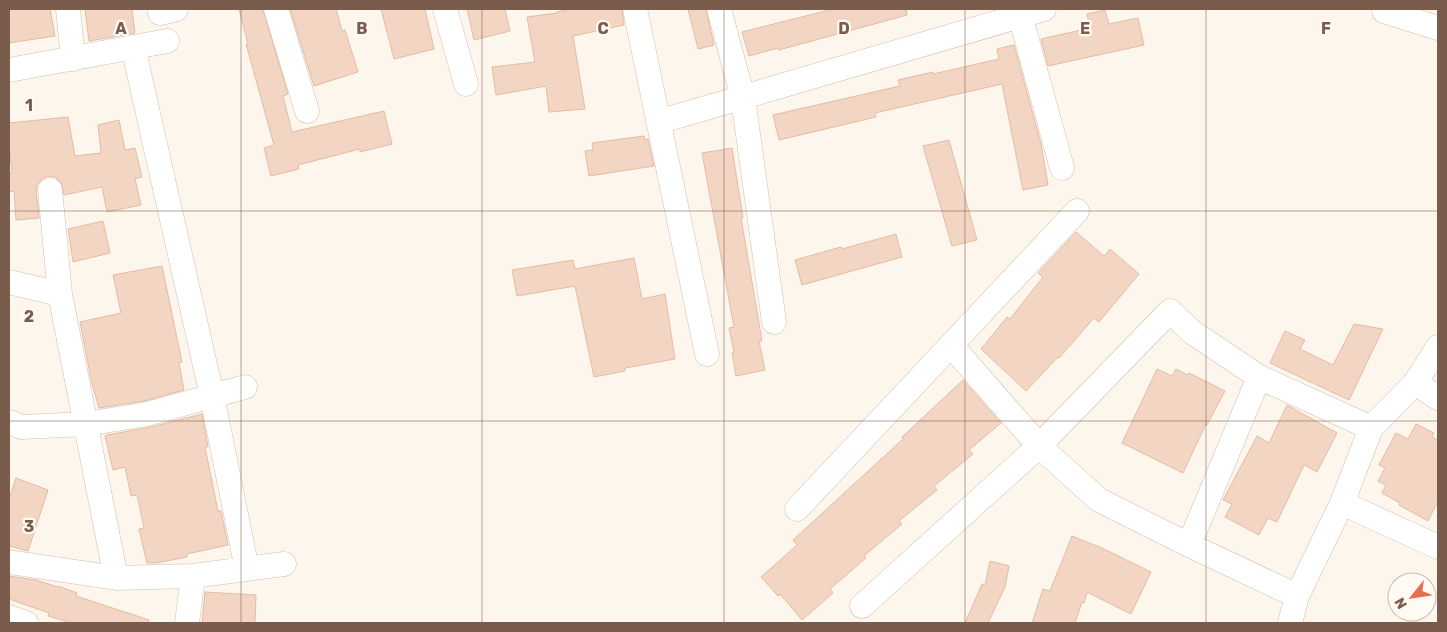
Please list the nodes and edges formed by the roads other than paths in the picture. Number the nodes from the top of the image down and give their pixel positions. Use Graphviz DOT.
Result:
graph roads {
  1 [pos="68,9"];
  2 [pos="276,9"];
  3 [pos="445,9"];
  4 [pos="635,9"];
  5 [pos="719,9"];
  6 [pos="1044,9"];
  7 [pos="1384,9"];
  8 [pos="1020,15"];
  9 [pos="1438,28"];
  10 [pos="167,40"];
  11 [pos="133,47"];
  12 [pos="72,59"];
  13 [pos="9,70"];
  14 [pos="466,84"];
  15 [pos="743,98"];
  16 [pos="307,111"];
  17 [pos="658,122"];
  18 [pos="1062,168"];
  19 [pos="50,190"];
  20 [pos="1077,210"];
  21 [pos="9,282"];
  22 [pos="60,294"];
  23 [pos="774,322"];
  24 [pos="951,345"];
  25 [pos="1438,347"];
  26 [pos="707,354"];
  27 [pos="1259,378"];
  28 [pos="1415,383"];
  29 [pos="245,387"];
  30 [pos="212,396"];
  31 [pos="1438,398"];
  32 [pos="9,422"];
  33 [pos="86,424"];
  34 [pos="1371,428"];
  35 [pos="1039,446"];
  36 [pos="1342,503"];
  37 [pos="797,509"];
  38 [pos="1189,545"];
  39 [pos="1438,547"];
  40 [pos="9,562"];
  41 [pos="284,564"];
  42 [pos="247,569"];
  43 [pos="193,576"];
  44 [pos="116,578"];
  45 [pos="1297,596"];
  46 [pos="862,606"];
  47 [pos="9,617"];
  48 [pos="26,623"];
  49 [pos="187,623"];
  50 [pos="1290,623"];
  1 -- 12 [label="street"];
  2 -- 16 [label="street"];
  3 -- 14 [label="street"];
  4 -- 17 [label="street"];
  5 -- 15 [label="street"];
  6 -- 8 [label="street"];
  7 -- 9 [label="street"];
  8 -- 15 [label="street"];
  8 -- 18 [label="street"];
  10 -- 11 [label="street"];
  11 -- 12 [label="street"];
  11 -- 30 [label="street"];
  12 -- 13 [label="street"];
  15 -- 17 [label="street"];
  15 -- 23 [label="street"];
  17 -- 26 [label="street"];
  19 -- 22 [label="street"];
  20 -- 24 [label="street"];
  21 -- 22 [label="street"];
  22 -- 33 [label="street"];
  24 -- 35 [label="street"];
  24 -- 37 [label="street"];
  25 -- 28 [label="street"];
  27 -- 34 [label="street"];
  27 -- 35 [label="street"];
  27 -- 38 [label="street"];
  28 -- 31 [label="street"];
  28 -- 34 [label="street"];
  29 -- 30 [label="street"];
  30 -- 33 [label="street"];
  30 -- 42 [label="street"];
  32 -- 33 [label="street"];
  33 -- 44 [label="street"];
  34 -- 36 [label="street"];
  35 -- 38 [label="street"];
  35 -- 46 [label="street"];
  36 -- 39 [label="street"];
  36 -- 45 [label="street"];
  38 -- 45 [label="street"];
  40 -- 44 [label="street"];
  41 -- 42 [label="street"];
  42 -- 43 [label="street"];
  43 -- 44 [label="street"];
  43 -- 49 [label="street"];
  45 -- 50 [label="street"];
  47 -- 48 [label="street"];
}
